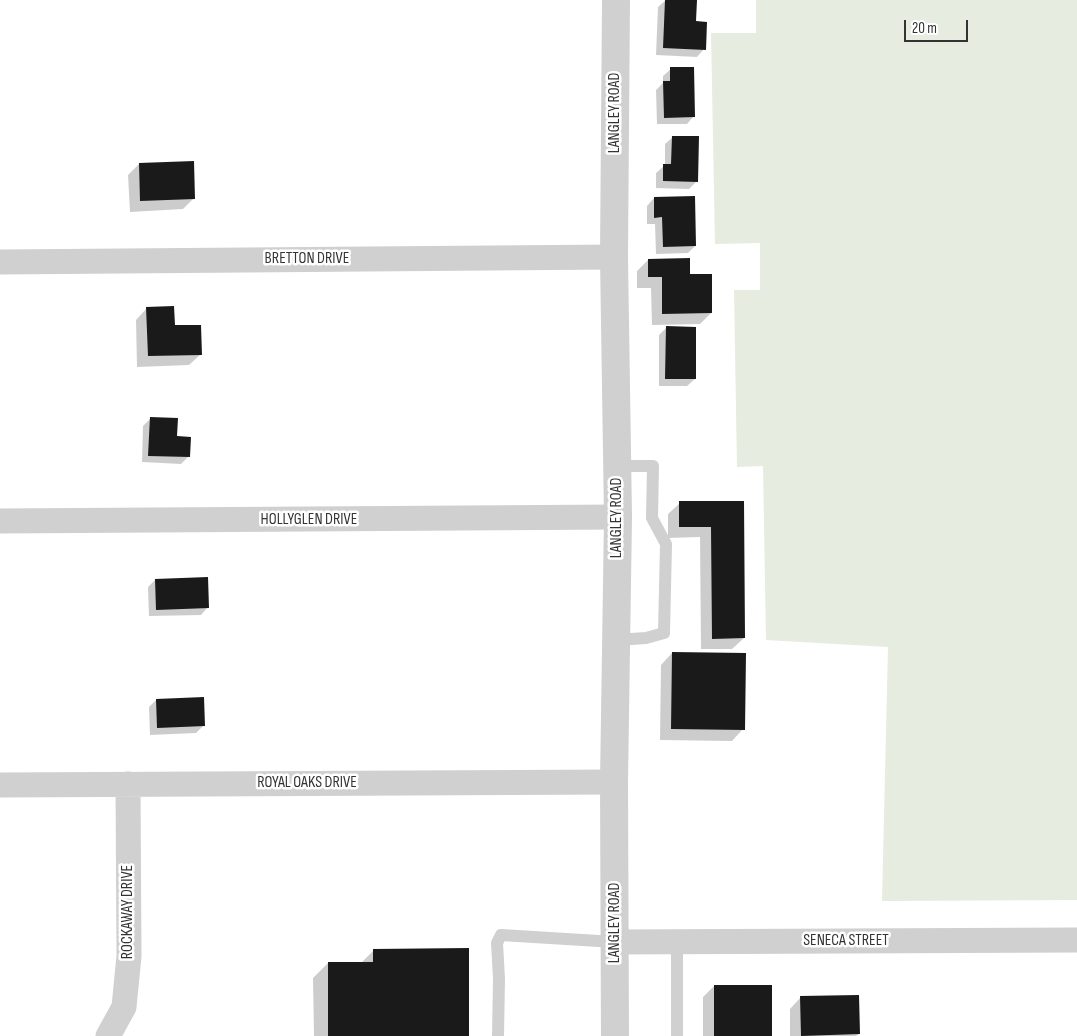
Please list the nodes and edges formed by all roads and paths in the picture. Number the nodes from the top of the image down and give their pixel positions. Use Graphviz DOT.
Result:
graph roads {
  1 [pos="616,0"];
  2 [pos="614,257"];
  3 [pos="0,262"];
  4 [pos="617,466"];
  5 [pos="618,517"];
  6 [pos="0,522"];
  7 [pos="616,640"];
  8 [pos="614,782"];
  9 [pos="128,784"];
  10 [pos="0,785"];
  11 [pos="1077,940"];
  12 [pos="615,942"];
  13 [pos="677,942"];
  14 [pos="108,1036"];
  15 [pos="498,1036"];
  16 [pos="615,1036"];
  17 [pos="677,1036"];
  1 -- 2 [label="street, LANGLEY ROAD"];
  2 -- 3 [label="street, BRETTON DRIVE"];
  2 -- 4 [label="street, LANGLEY ROAD"];
  4 -- 5 [label="street, LANGLEY ROAD"];
  4 -- 7 [label="lane"];
  5 -- 6 [label="street, HOLLYGLEN DRIVE"];
  5 -- 7 [label="street, LANGLEY ROAD"];
  7 -- 8 [label="street, LANGLEY ROAD"];
  8 -- 9 [label="street, ROYAL OAKS DRIVE"];
  8 -- 12 [label="street, LANGLEY ROAD"];
  9 -- 10 [label="street, ROYAL OAKS DRIVE"];
  9 -- 14 [label="street, ROCKAWAY DRIVE"];
  11 -- 13 [label="street, SENECA STREET"];
  12 -- 13 [label="street, SENECA STREET"];
  12 -- 15 [label="lane"];
  12 -- 16 [label="street, LANGLEY ROAD"];
  13 -- 17 [label="lane"];
}
